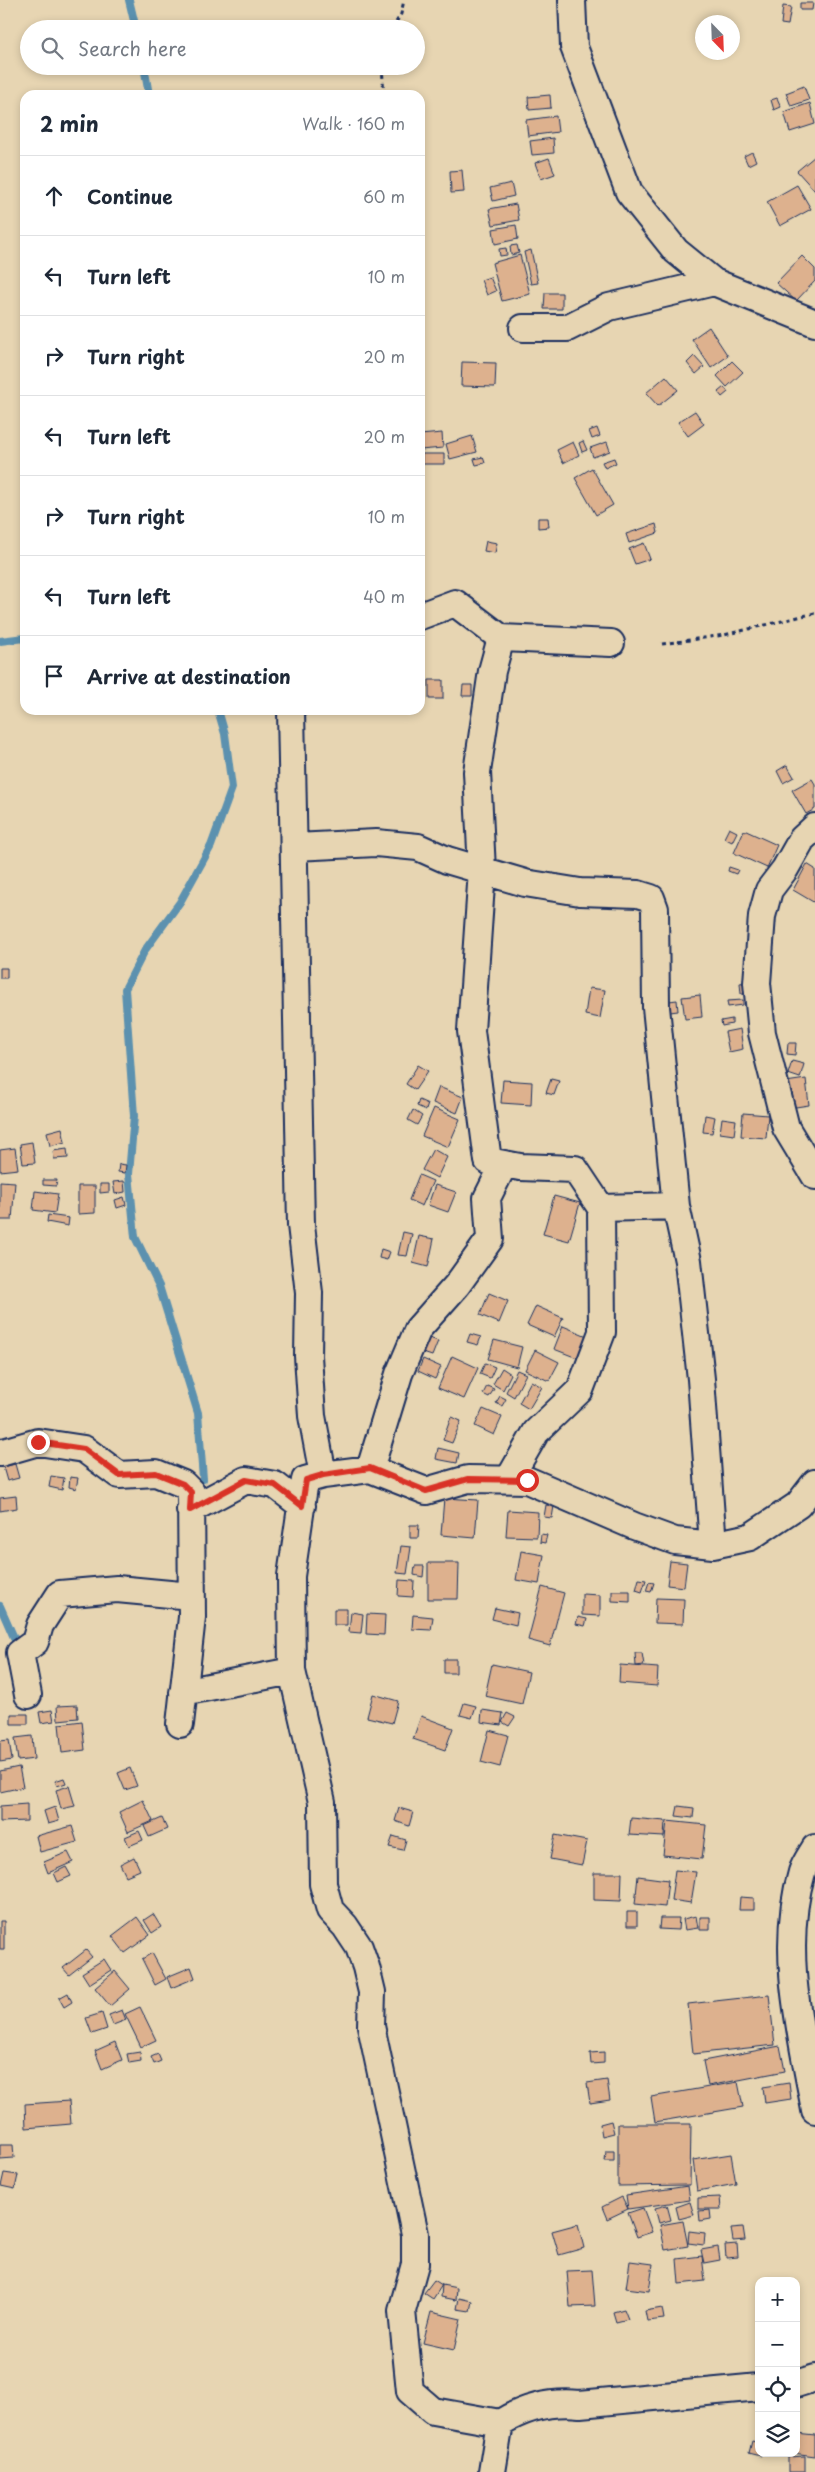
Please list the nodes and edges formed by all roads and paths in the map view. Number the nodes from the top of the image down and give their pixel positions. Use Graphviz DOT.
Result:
graph roads {
  1 [pos="404,0"];
  2 [pos="572,0"];
  3 [pos="397,20"];
  4 [pos="383,75"];
  5 [pos="384,90"];
  6 [pos="714,282"];
  7 [pos="815,323"];
  8 [pos="523,328"];
  9 [pos="815,613"];
  10 [pos="425,614"];
  11 [pos="500,638"];
  12 [pos="611,643"];
  13 [pos="662,644"];
  14 [pos="291,715"];
  15 [pos="815,827"];
  16 [pos="295,847"];
  17 [pos="482,870"];
  18 [pos="504,1164"];
  19 [pos="815,1176"];
  20 [pos="676,1206"];
  21 [pos="601,1208"];
  22 [pos="0,1453"];
  23 [pos="370,1468"];
  24 [pos="323,1475"];
  25 [pos="509,1479"];
  26 [pos="815,1483"];
  27 [pos="302,1506"];
  28 [pos="190,1510"];
  29 [pos="713,1545"];
  30 [pos="191,1596"];
  31 [pos="292,1671"];
  32 [pos="183,1692"];
  33 [pos="28,1695"];
  34 [pos="180,1724"];
  35 [pos="815,1848"];
  36 [pos="815,2110"];
  37 [pos="815,2378"];
  38 [pos="800,2383"];
  39 [pos="755,2388"];
  40 [pos="500,2424"];
  41 [pos="492,2472"];
  1 -- 3 [label="path"];
  2 -- 6 [label="street"];
  4 -- 5 [label="path"];
  6 -- 7 [label="street"];
  6 -- 8 [label="street"];
  9 -- 13 [label="path"];
  10 -- 11 [label="street"];
  11 -- 12 [label="street"];
  11 -- 17 [label="street"];
  14 -- 16 [label="street"];
  15 -- 19 [label="street"];
  16 -- 17 [label="street"];
  16 -- 24 [label="street"];
  17 -- 18 [label="street"];
  17 -- 20 [label="street"];
  18 -- 21 [label="street"];
  18 -- 23 [label="street"];
  20 -- 21 [label="street"];
  20 -- 29 [label="street"];
  21 -- 25 [label="street"];
  22 -- 28 [label="street"];
  23 -- 24 [label="street"];
  23 -- 25 [label="street"];
  24 -- 27 [label="street"];
  25 -- 29 [label="street"];
  26 -- 29 [label="street"];
  27 -- 28 [label="street"];
  27 -- 31 [label="street"];
  28 -- 30 [label="street"];
  30 -- 32 [label="street"];
  30 -- 33 [label="street"];
  31 -- 32 [label="street"];
  31 -- 40 [label="street"];
  32 -- 34 [label="street"];
  35 -- 36 [label="street"];
  37 -- 38 [label="street"];
  39 -- 40 [label="street"];
  40 -- 41 [label="street"];
}
